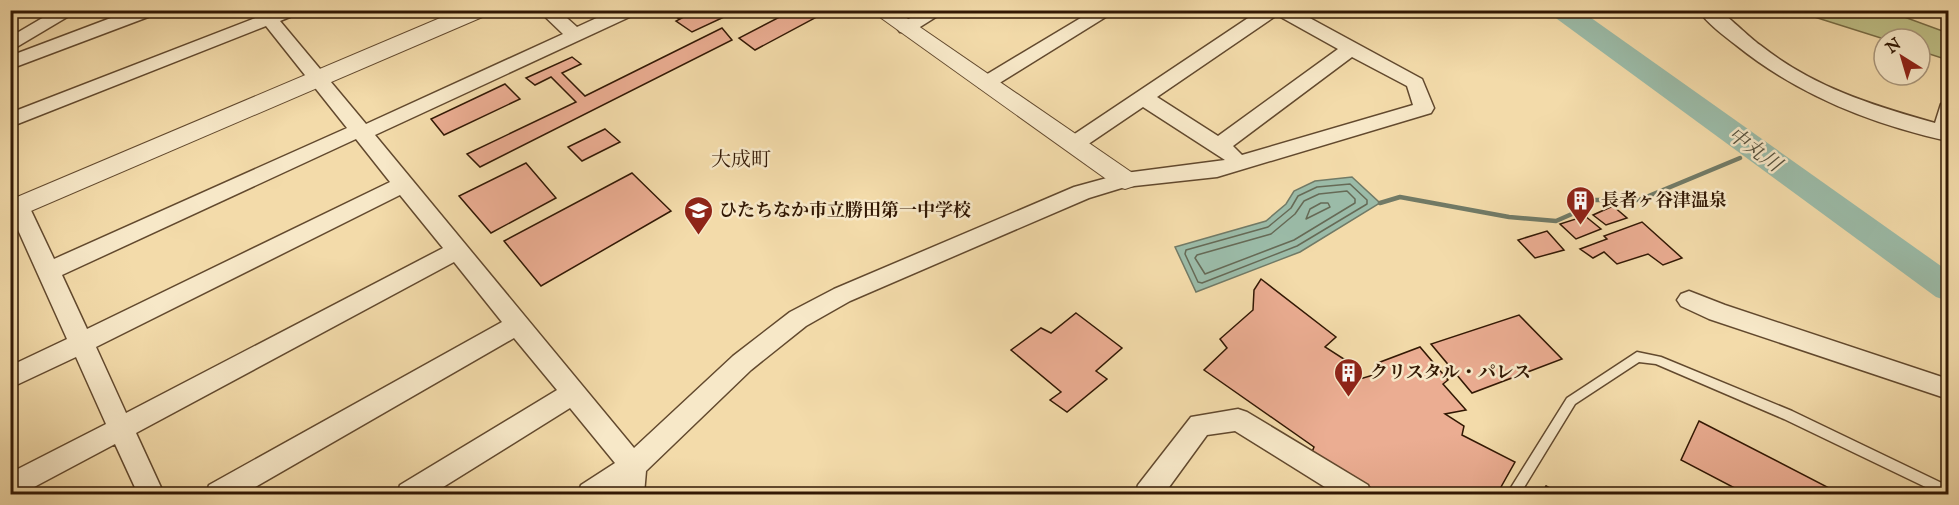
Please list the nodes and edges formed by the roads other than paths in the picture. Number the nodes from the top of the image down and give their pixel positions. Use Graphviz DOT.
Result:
graph roads {
  1 [pos="70,10"];
  2 [pos="150,10"];
  3 [pos="291,10"];
  4 [pos="479,10"];
  5 [pos="548,10"];
  6 [pos="630,10"];
  7 [pos="880,10"];
  8 [pos="938,10"];
  9 [pos="1108,10"];
  10 [pos="1273,10"];
  11 [pos="1281,10"];
  12 [pos="1707,10"];
  13 [pos="265,15"];
  14 [pos="906,28"];
  15 [pos="576,36"];
  16 [pos="10,45"];
  17 [pos="1352,48"];
  18 [pos="10,63"];
  19 [pos="318,80"];
  20 [pos="986,83"];
  21 [pos="1144,98"];
  22 [pos="1948,108"];
  23 [pos="10,122"];
  24 [pos="360,132"];
  25 [pos="1946,133"];
  26 [pos="1074,144"];
  27 [pos="1219,146"];
  28 [pos="1243,162"];
  29 [pos="1125,180"];
  30 [pos="404,184"];
  31 [pos="15,209"];
  32 [pos="458,250"];
  33 [pos="48,272"];
  34 [pos="1689,300"];
  35 [pos="518,324"];
  36 [pos="80,344"];
  37 [pos="10,378"];
  38 [pos="1948,388"];
  39 [pos="573,393"];
  40 [pos="120,429"];
  41 [pos="633,466"];
  42 [pos="10,487"];
  43 [pos="1948,492"];
  44 [pos="151,495"];
  45 [pos="219,495"];
  46 [pos="410,495"];
  47 [pos="591,495"];
  48 [pos="631,495"];
  49 [pos="1148,495"];
  50 [pos="1358,495"];
  51 [pos="1514,495"];
  1 -- 16 [label="street"];
  2 -- 18 [label="street"];
  3 -- 13 [label="street"];
  4 -- 19 [label="street"];
  5 -- 15 [label="street"];
  6 -- 15 [label="street"];
  7 -- 14 [label="street"];
  8 -- 14 [label="street"];
  9 -- 20 [label="street"];
  10 -- 21 [label="street"];
  11 -- 17 [label="street"];
  12 -- 25 [label="street"];
  13 -- 19 [label="street"];
  13 -- 23 [label="street"];
  14 -- 20 [label="street"];
  15 -- 24 [label="street"];
  17 -- 27 [label="street"];
  17 -- 28 [label="street"];
  19 -- 24 [label="street"];
  19 -- 31 [label="street"];
  20 -- 26 [label="street"];
  21 -- 26 [label="street"];
  21 -- 27 [label="street"];
  22 -- 25 [label="street"];
  24 -- 30 [label="street"];
  24 -- 33 [label="street"];
  26 -- 29 [label="street"];
  27 -- 28 [label="street"];
  28 -- 29 [label="street"];
  29 -- 41 [label="street"];
  30 -- 32 [label="street"];
  30 -- 36 [label="street"];
  31 -- 33 [label="street"];
  32 -- 35 [label="street"];
  32 -- 40 [label="street"];
  33 -- 36 [label="street"];
  34 -- 38 [label="street"];
  35 -- 39 [label="street"];
  35 -- 45 [label="street"];
  36 -- 37 [label="street"];
  36 -- 40 [label="street"];
  39 -- 41 [label="street"];
  39 -- 46 [label="street"];
  40 -- 42 [label="street"];
  40 -- 44 [label="street"];
  41 -- 47 [label="street"];
  41 -- 48 [label="street"];
  43 -- 51 [label="lane"];
  49 -- 50 [label="street"];
}
